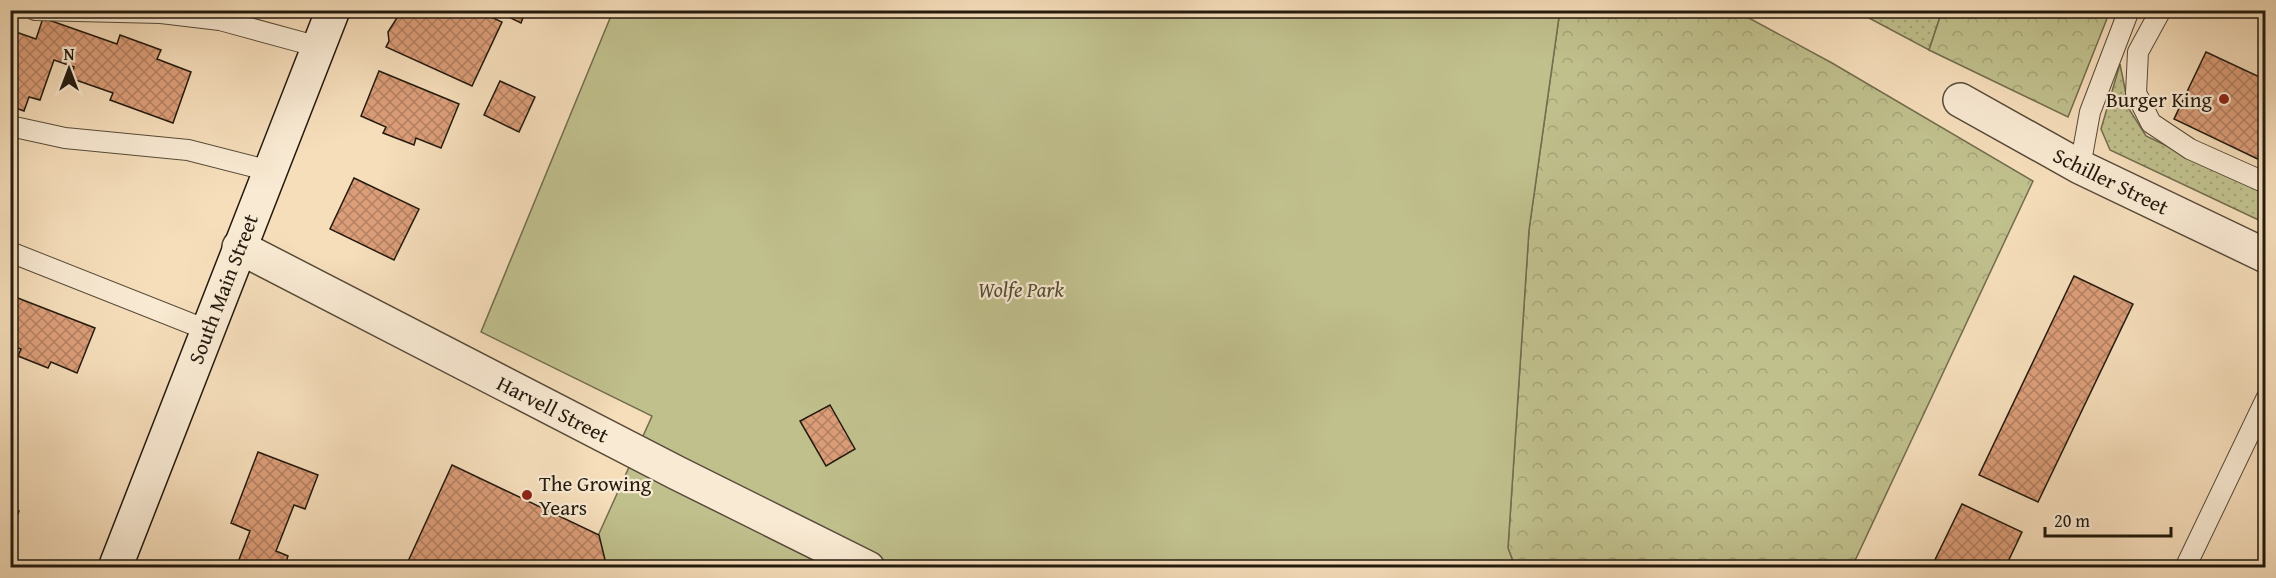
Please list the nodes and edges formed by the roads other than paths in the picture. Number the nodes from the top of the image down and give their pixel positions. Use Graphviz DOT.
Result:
graph roads {
  1 [pos="35,10"];
  2 [pos="333,10"];
  3 [pos="2129,10"];
  4 [pos="2161,10"];
  5 [pos="319,47"];
  6 [pos="1960,100"];
  7 [pos="10,126"];
  8 [pos="2080,167"];
  9 [pos="270,171"];
  10 [pos="2265,183"];
  11 [pos="239,247"];
  12 [pos="10,252"];
  13 [pos="2265,256"];
  14 [pos="207,330"];
  15 [pos="2265,399"];
  16 [pos="115,567"];
  17 [pos="868,567"];
  18 [pos="2185,567"];
  1 -- 5 [label="lane"];
  2 -- 5 [label="street, South Main Street"];
  3 -- 8 [label="lane"];
  4 -- 10 [label="lane"];
  5 -- 9 [label="street, South Main Street"];
  6 -- 8 [label="street, Schiller Street"];
  7 -- 9 [label="lane"];
  8 -- 13 [label="street, Schiller Street"];
  9 -- 11 [label="street, South Main Street"];
  11 -- 14 [label="street, South Main Street"];
  11 -- 17 [label="street, Harvell Street"];
  12 -- 14 [label="lane"];
  14 -- 16 [label="street, South Main Street"];
  15 -- 18 [label="lane"];
}
